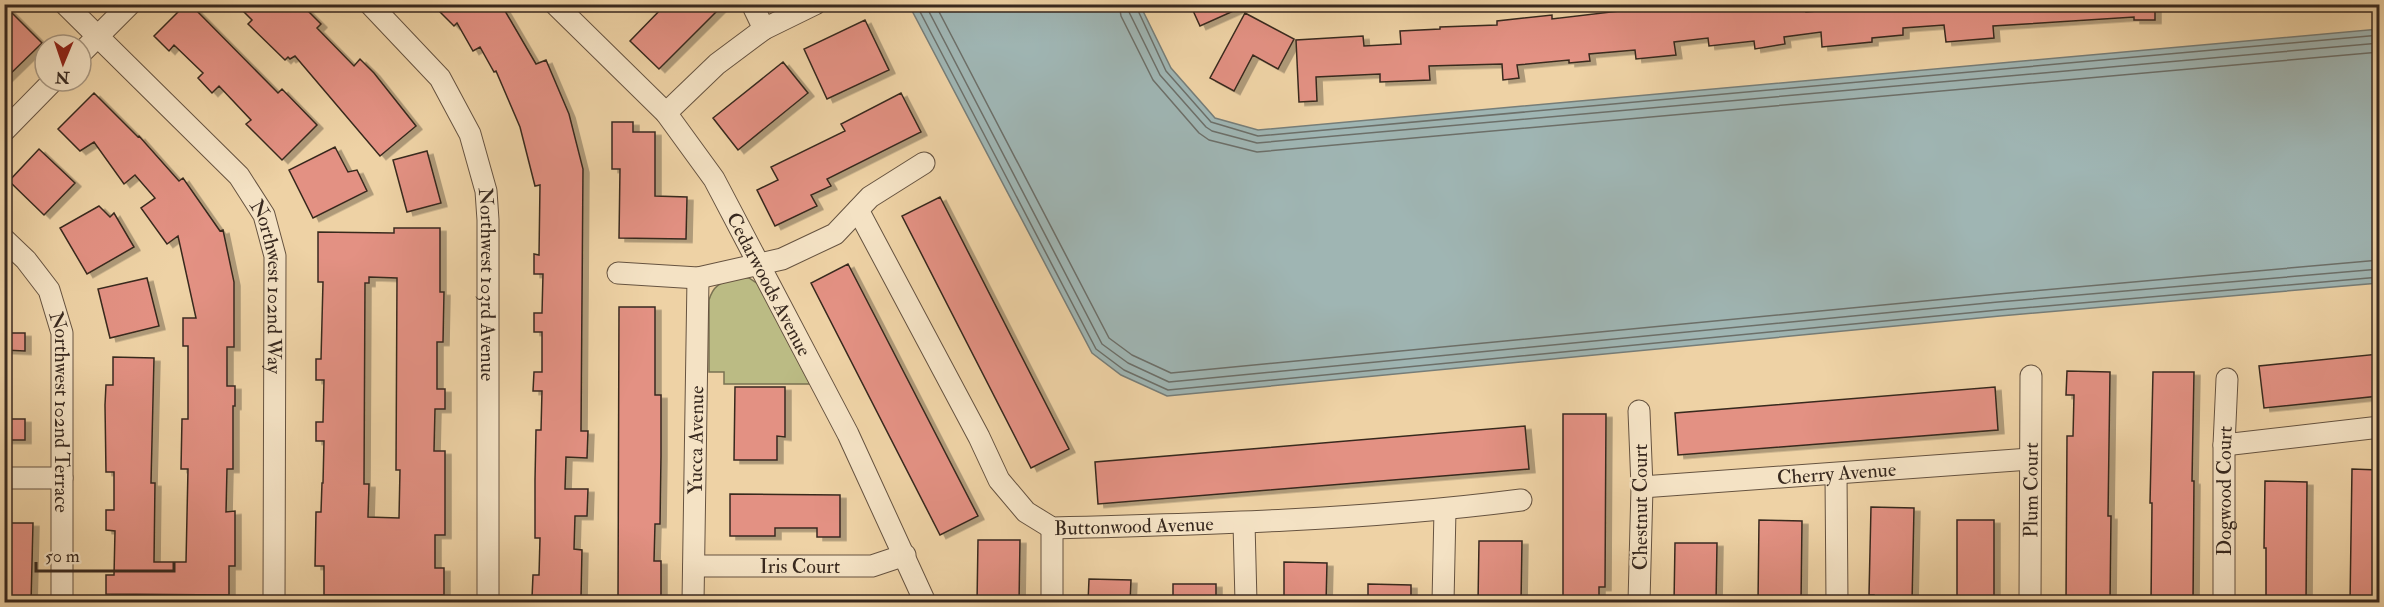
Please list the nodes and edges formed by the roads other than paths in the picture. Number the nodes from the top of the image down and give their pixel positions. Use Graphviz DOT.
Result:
graph roads {
  1 [pos="65,4"];
  2 [pos="130,4"];
  3 [pos="370,4"];
  4 [pos="555,4"];
  5 [pos="752,4"];
  6 [pos="815,4"];
  7 [pos="764,29"];
  8 [pos="97,36"];
  9 [pos="93,40"];
  10 [pos="41,93"];
  11 [pos="666,113"];
  12 [pos="4,131"];
  13 [pos="924,163"];
  14 [pos="858,210"];
  15 [pos="4,239"];
  16 [pos="759,265"];
  17 [pos="618,273"];
  18 [pos="698,278"];
  19 [pos="2031,376"];
  20 [pos="2227,379"];
  21 [pos="1639,411"];
  22 [pos="2379,427"];
  23 [pos="2224,445"];
  24 [pos="2030,459"];
  25 [pos="1836,474"];
  26 [pos="4,478"];
  27 [pos="62,478"];
  28 [pos="1642,487"];
  29 [pos="1521,500"];
  30 [pos="1445,510"];
  31 [pos="1244,523"];
  32 [pos="1052,528"];
  33 [pos="905,555"];
  34 [pos="694,566"];
  35 [pos="62,603"];
  36 [pos="274,603"];
  37 [pos="488,603"];
  38 [pos="693,603"];
  39 [pos="925,603"];
  40 [pos="1053,603"];
  41 [pos="1246,603"];
  42 [pos="1443,603"];
  43 [pos="1640,603"];
  44 [pos="1838,603"];
  45 [pos="2030,603"];
  46 [pos="2224,603"];
  1 -- 8 [label="street, Northwest 102nd Way"];
  2 -- 8 [label="street"];
  3 -- 37 [label="street, Northwest 103rd Avenue"];
  4 -- 11 [label="street, Cedarwoods Avenue"];
  5 -- 7 [label="street"];
  6 -- 7 [label="street"];
  7 -- 11 [label="street"];
  8 -- 9 [label="street"];
  8 -- 36 [label="street, Northwest 102nd Way"];
  10 -- 12 [label="street"];
  11 -- 16 [label="street, Cedarwoods Avenue"];
  13 -- 14 [label="street"];
  14 -- 16 [label="street"];
  14 -- 32 [label="street, Buttonwood Avenue"];
  15 -- 27 [label="street, Northwest 102nd Terrace"];
  16 -- 18 [label="street"];
  16 -- 33 [label="street, Cedarwoods Avenue"];
  17 -- 18 [label="street"];
  18 -- 34 [label="street, Yucca Avenue"];
  19 -- 24 [label="street, Plum Court"];
  20 -- 23 [label="street, Dogwood Court"];
  21 -- 28 [label="street, Chestnut Court"];
  22 -- 23 [label="street"];
  23 -- 46 [label="street, Dogwood Court"];
  24 -- 25 [label="street, Cherry Avenue"];
  24 -- 45 [label="street, Plum Court"];
  25 -- 28 [label="street, Cherry Avenue"];
  25 -- 44 [label="street"];
  26 -- 27 [label="street"];
  27 -- 35 [label="street, Northwest 102nd Terrace"];
  28 -- 43 [label="street, Chestnut Court"];
  29 -- 30 [label="street, Buttonwood Avenue"];
  30 -- 31 [label="street, Buttonwood Avenue"];
  30 -- 42 [label="street"];
  31 -- 32 [label="street, Buttonwood Avenue"];
  31 -- 41 [label="street"];
  32 -- 40 [label="street"];
  33 -- 34 [label="street, Iris Court"];
  33 -- 39 [label="street, Cedarwoods Avenue"];
  34 -- 38 [label="street, Yucca Avenue"];
}
